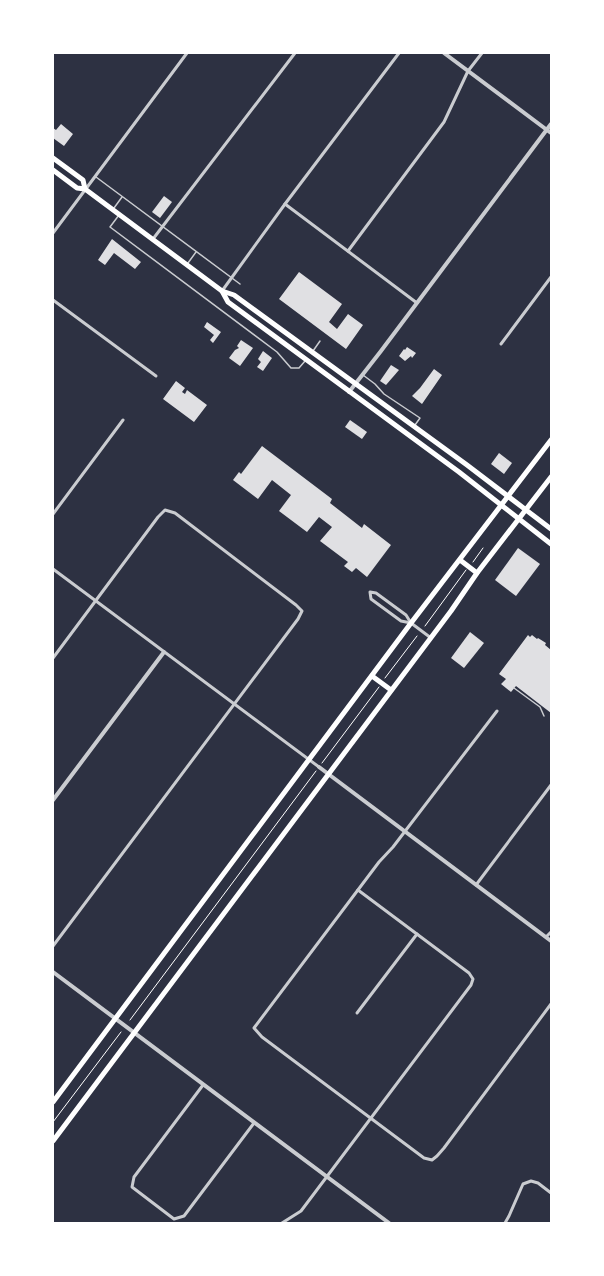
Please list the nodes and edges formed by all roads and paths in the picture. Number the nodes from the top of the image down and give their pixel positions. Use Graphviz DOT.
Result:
graph roads {
  1 [pos="187,53"];
  2 [pos="294,53"];
  3 [pos="400,53"];
  4 [pos="444,53"];
  5 [pos="482,53"];
  6 [pos="468,71"];
  7 [pos="551,124"];
  8 [pos="546,130"];
  9 [pos="551,133"];
  10 [pos="53,158"];
  11 [pos="53,170"];
  12 [pos="94,176"];
  13 [pos="85,189"];
  14 [pos="123,197"];
  15 [pos="285,204"];
  16 [pos="113,210"];
  17 [pos="119,214"];
  18 [pos="163,226"];
  19 [pos="53,233"];
  20 [pos="153,239"];
  21 [pos="196,251"];
  22 [pos="348,251"];
  23 [pos="186,265"];
  24 [pos="232,277"];
  25 [pos="551,277"];
  26 [pos="240,284"];
  27 [pos="222,291"];
  28 [pos="53,300"];
  29 [pos="417,303"];
  30 [pos="320,341"];
  31 [pos="501,344"];
  32 [pos="312,352"];
  33 [pos="306,360"];
  34 [pos="363,375"];
  35 [pos="156,376"];
  36 [pos="355,384"];
  37 [pos="349,392"];
  38 [pos="123,420"];
  39 [pos="414,427"];
  40 [pos="551,440"];
  41 [pos="551,477"];
  42 [pos="509,496"];
  43 [pos="502,505"];
  44 [pos="526,510"];
  45 [pos="53,514"];
  46 [pos="519,519"];
  47 [pos="551,529"];
  48 [pos="551,544"];
  49 [pos="483,548"];
  50 [pos="460,560"];
  51 [pos="471,564"];
  52 [pos="53,569"];
  53 [pos="466,570"];
  54 [pos="478,573"];
  55 [pos="96,600"];
  56 [pos="412,623"];
  57 [pos="425,626"];
  58 [pos="417,636"];
  59 [pos="431,638"];
  60 [pos="164,652"];
  61 [pos="53,658"];
  62 [pos="372,676"];
  63 [pos="384,680"];
  64 [pos="380,686"];
  65 [pos="514,688"];
  66 [pos="391,690"];
  67 [pos="234,704"];
  68 [pos="497,711"];
  69 [pos="544,716"];
  70 [pos="309,760"];
  71 [pos="319,768"];
  72 [pos="328,774"];
  73 [pos="551,785"];
  74 [pos="53,800"];
  75 [pos="405,832"];
  76 [pos="476,885"];
  77 [pos="358,890"];
  78 [pos="551,932"];
  79 [pos="416,934"];
  80 [pos="546,937"];
  81 [pos="551,941"];
  82 [pos="53,946"];
  83 [pos="53,972"];
  84 [pos="551,1004"];
  85 [pos="357,1013"];
  86 [pos="116,1019"];
  87 [pos="130,1020"];
  88 [pos="121,1032"];
  89 [pos="134,1032"];
  90 [pos="203,1085"];
  91 [pos="53,1102"];
  92 [pos="371,1118"];
  93 [pos="53,1122"];
  94 [pos="254,1122"];
  95 [pos="53,1141"];
  96 [pos="327,1177"];
  97 [pos="551,1193"];
  98 [pos="384,1221"];
  99 [pos="282,1223"];
  100 [pos="389,1223"];
  101 [pos="505,1223"];
  1 -- 12 [label="street"];
  2 -- 18 [label="street"];
  3 -- 15 [label="street"];
  4 -- 6 [label="street"];
  5 -- 6 [label="street"];
  6 -- 8 [label="street"];
  6 -- 22 [label="street"];
  7 -- 8 [label="street"];
  8 -- 9 [label="street"];
  8 -- 29 [label="street"];
  10 -- 13 [label="main road"];
  11 -- 13 [label="main road"];
  12 -- 13 [label="street"];
  12 -- 14 [label="lane"];
  13 -- 16 [label="main road"];
  13 -- 19 [label="street"];
  14 -- 16 [label="lane"];
  14 -- 18 [label="lane"];
  15 -- 22 [label="street"];
  15 -- 24 [label="street"];
  16 -- 17 [label="main road"];
  17 -- 20 [label="main road"];
  17 -- 33 [label="lane"];
  18 -- 20 [label="street"];
  18 -- 21 [label="lane"];
  20 -- 23 [label="main road"];
  21 -- 23 [label="lane"];
  21 -- 24 [label="lane"];
  22 -- 29 [label="street"];
  23 -- 27 [label="main road"];
  24 -- 26 [label="lane"];
  24 -- 27 [label="street"];
  25 -- 31 [label="street"];
  27 -- 32 [label="main road"];
  27 -- 33 [label="main road"];
  28 -- 35 [label="street"];
  29 -- 34 [label="street"];
  30 -- 32 [label="lane"];
  32 -- 36 [label="main road"];
  33 -- 37 [label="main road"];
  34 -- 36 [label="street"];
  34 -- 39 [label="lane"];
  36 -- 37 [label="street"];
  36 -- 39 [label="main road"];
  37 -- 43 [label="main road"];
  38 -- 45 [label="street"];
  39 -- 42 [label="main road"];
  40 -- 42 [label="main road"];
  41 -- 44 [label="main road"];
  42 -- 43 [label="main road"];
  42 -- 44 [label="main road"];
  43 -- 46 [label="main road"];
  43 -- 50 [label="main road"];
  44 -- 46 [label="main road"];
  44 -- 47 [label="main road"];
  46 -- 48 [label="main road"];
  46 -- 54 [label="main road"];
  49 -- 51 [label="path"];
  50 -- 54 [label="main road"];
  50 -- 56 [label="main road"];
  52 -- 55 [label="street"];
  53 -- 57 [label="path"];
  54 -- 59 [label="main road"];
  55 -- 60 [label="street"];
  55 -- 61 [label="street"];
  55 -- 67 [label="street"];
  56 -- 56 [label="street"];
  56 -- 59 [label="street"];
  56 -- 62 [label="main road"];
  58 -- 63 [label="path"];
  59 -- 66 [label="main road"];
  60 -- 67 [label="street"];
  60 -- 74 [label="street"];
  62 -- 66 [label="main road"];
  62 -- 70 [label="main road"];
  64 -- 71 [label="path"];
  65 -- 69 [label="lane"];
  66 -- 72 [label="main road"];
  67 -- 70 [label="street"];
  67 -- 82 [label="street"];
  68 -- 75 [label="street"];
  70 -- 71 [label="street"];
  70 -- 86 [label="main road"];
  71 -- 72 [label="street"];
  71 -- 87 [label="path"];
  72 -- 75 [label="street"];
  72 -- 89 [label="main road"];
  73 -- 76 [label="street"];
  75 -- 76 [label="street"];
  75 -- 77 [label="street"];
  76 -- 80 [label="street"];
  77 -- 79 [label="street"];
  77 -- 92 [label="street"];
  78 -- 80 [label="street"];
  79 -- 85 [label="street"];
  79 -- 92 [label="street"];
  80 -- 81 [label="street"];
  83 -- 86 [label="street"];
  84 -- 92 [label="street"];
  86 -- 89 [label="street"];
  86 -- 91 [label="main road"];
  88 -- 93 [label="path"];
  89 -- 90 [label="street"];
  89 -- 95 [label="main road"];
  90 -- 94 [label="street"];
  90 -- 94 [label="street"];
  92 -- 96 [label="street"];
  94 -- 96 [label="street"];
  96 -- 98 [label="street"];
  96 -- 99 [label="street"];
  97 -- 101 [label="street"];
  98 -- 100 [label="street"];
}
